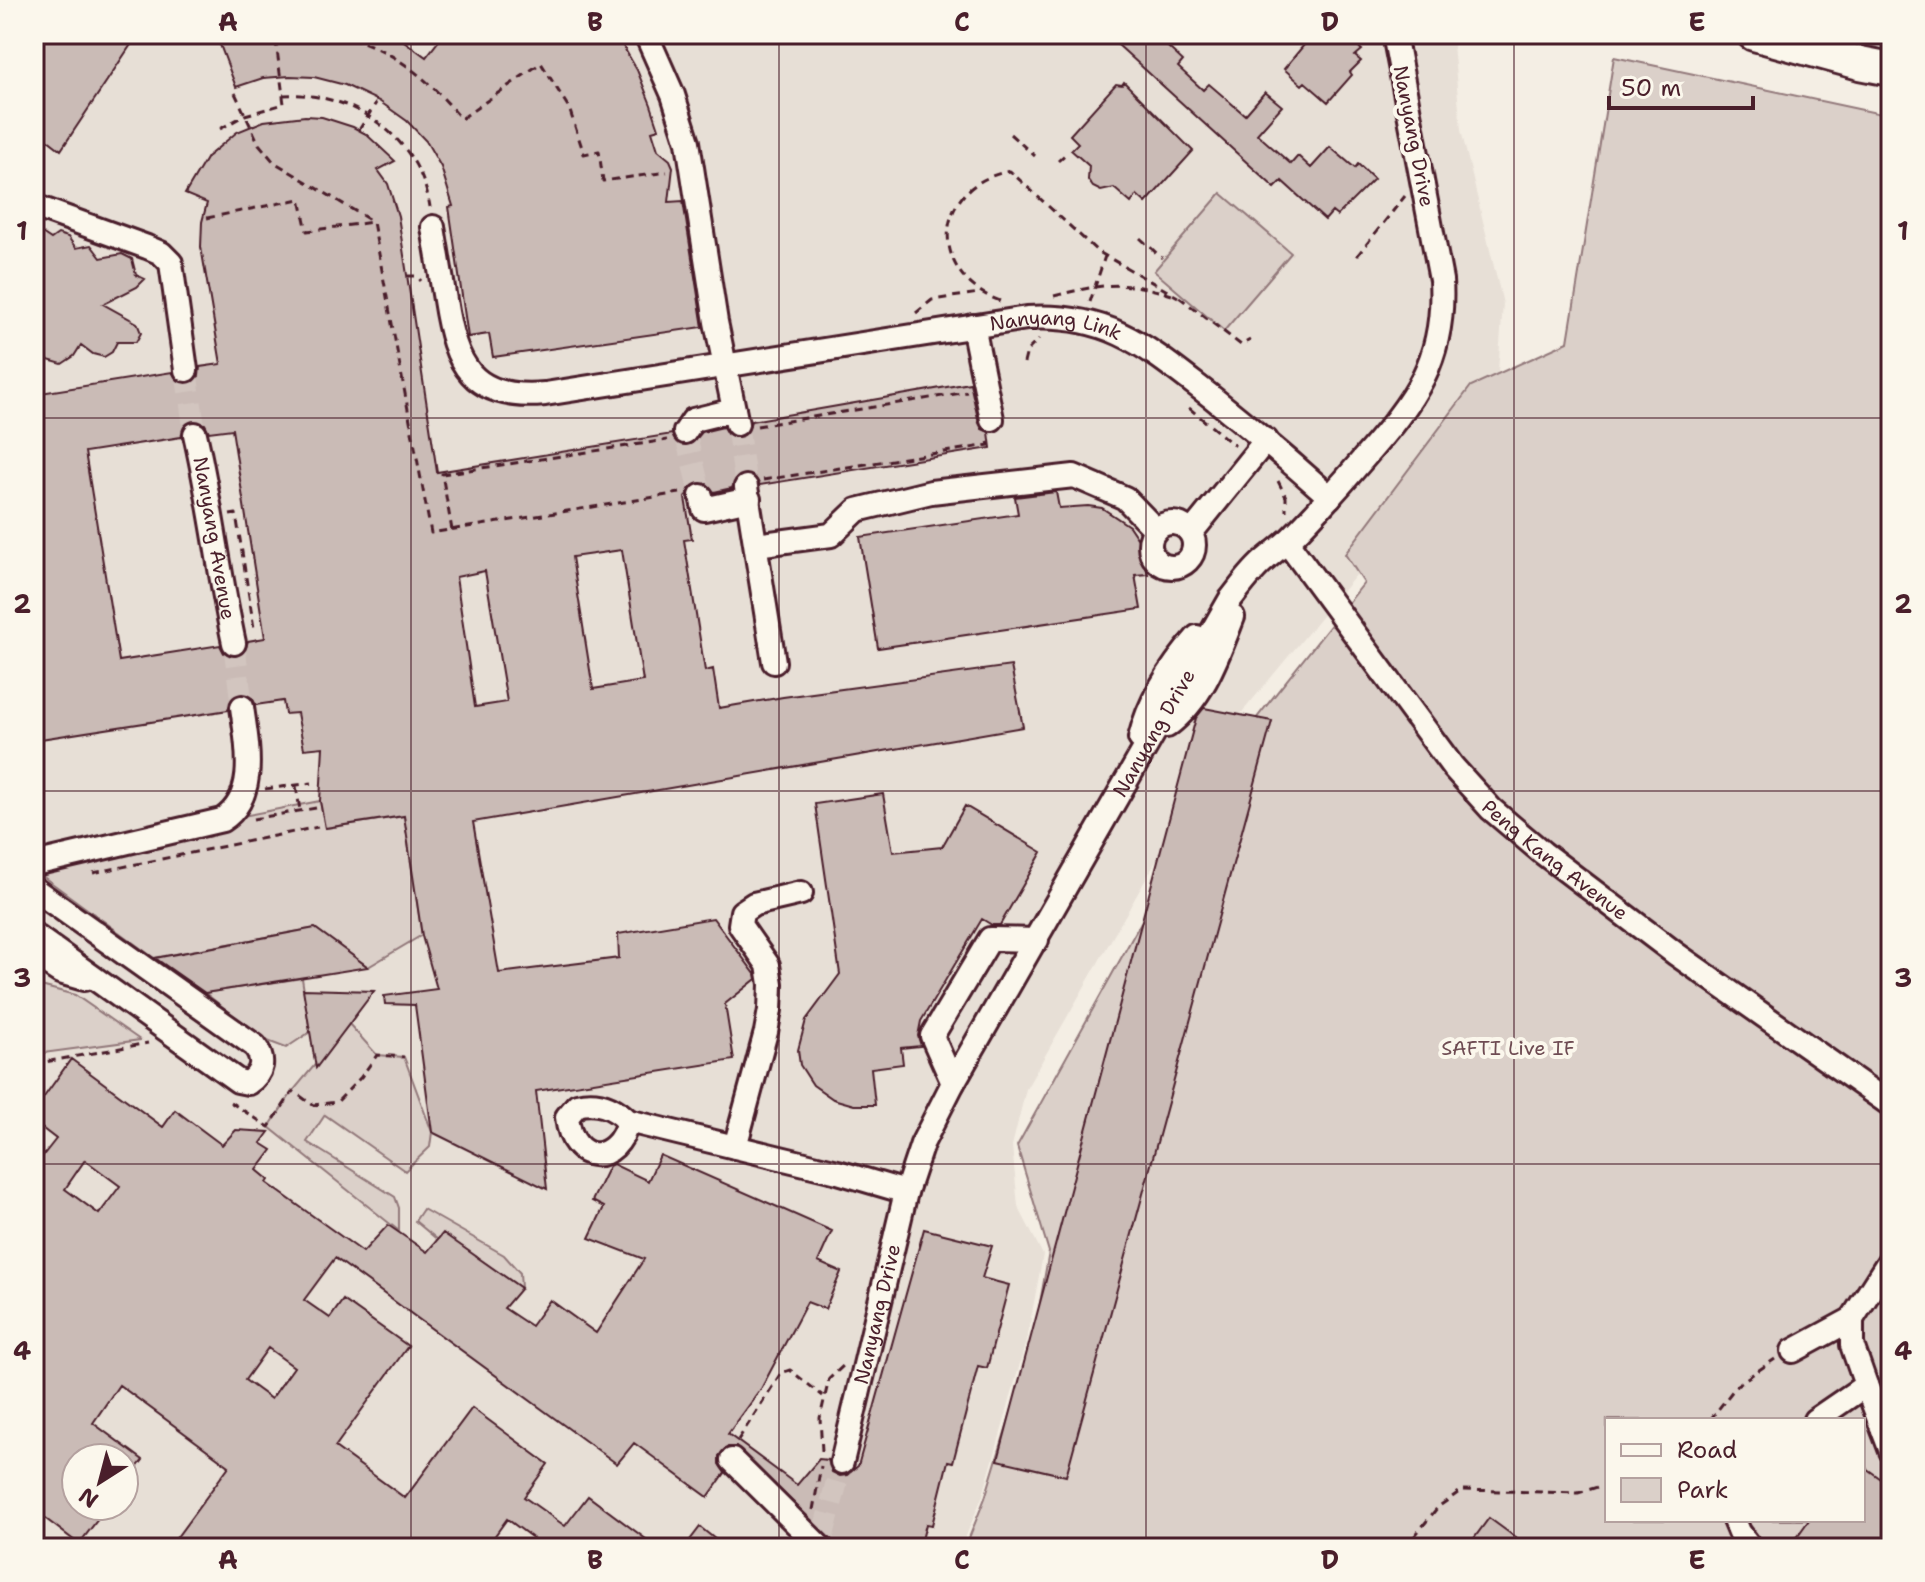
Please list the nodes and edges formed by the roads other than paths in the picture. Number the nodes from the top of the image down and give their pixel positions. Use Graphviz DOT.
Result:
graph roads {
  1 [pos="646,34"];
  2 [pos="1394,34"];
  3 [pos="1754,34"];
  4 [pos="1891,69"];
  5 [pos="34,206"];
  6 [pos="433,227"];
  7 [pos="973,326"];
  8 [pos="725,365"];
  9 [pos="186,370"];
  10 [pos="989,425"];
  11 [pos="195,434"];
  12 [pos="678,436"];
  13 [pos="1266,440"];
  14 [pos="692,494"];
  15 [pos="1330,497"];
  16 [pos="1156,530"];
  17 [pos="1191,533"];
  18 [pos="1287,542"];
  19 [pos="756,545"];
  20 [pos="1252,572"];
  21 [pos="1230,600"];
  22 [pos="234,643"];
  23 [pos="774,662"];
  24 [pos="242,707"];
  25 [pos="1153,737"];
  26 [pos="1134,771"];
  27 [pos="34,864"];
  28 [pos="34,889"];
  29 [pos="801,893"];
  30 [pos="34,935"];
  31 [pos="1037,940"];
  32 [pos="34,955"];
  33 [pos="129,956"];
  34 [pos="107,989"];
  35 [pos="953,1083"];
  36 [pos="1891,1105"];
  37 [pos="628,1121"];
  38 [pos="735,1147"];
  39 [pos="906,1192"];
  40 [pos="1891,1258"];
  41 [pos="1852,1319"];
  42 [pos="1793,1351"];
  43 [pos="1866,1385"];
  44 [pos="1818,1418"];
  45 [pos="1891,1451"];
  46 [pos="735,1454"];
  47 [pos="840,1468"];
  48 [pos="1735,1522"];
  49 [pos="821,1543"];
  50 [pos="1751,1548"];
  1 -- 8 [label="street"];
  2 -- 15 [label="street, Nanyang Drive"];
  3 -- 4 [label="highway"];
  5 -- 9 [label="street"];
  6 -- 8 [label="street, Nanyang Link"];
  7 -- 8 [label="street, Nanyang Link"];
  7 -- 10 [label="street"];
  7 -- 13 [label="street, Nanyang Link"];
  8 -- 12 [label="street"];
  11 -- 22 [label="street, Nanyang Avenue"];
  13 -- 15 [label="street, Nanyang Link"];
  13 -- 17 [label="street"];
  14 -- 19 [label="street"];
  15 -- 18 [label="street, Nanyang Drive"];
  16 -- 17 [label="street"];
  16 -- 17 [label="street"];
  16 -- 19 [label="street"];
  18 -- 20 [label="street, Nanyang Drive"];
  18 -- 36 [label="street, Peng Kang Avenue"];
  19 -- 23 [label="street"];
  20 -- 21 [label="street, Nanyang Drive"];
  20 -- 25 [label="street"];
  21 -- 25 [label="street, Nanyang Drive"];
  21 -- 26 [label="street"];
  24 -- 27 [label="street"];
  25 -- 26 [label="street, Nanyang Drive"];
  26 -- 31 [label="street, Nanyang Drive"];
  28 -- 33 [label="street"];
  29 -- 38 [label="street"];
  30 -- 34 [label="street"];
  31 -- 35 [label="street, Nanyang Drive"];
  31 -- 35 [label="street"];
  32 -- 34 [label="street"];
  33 -- 34 [label="street"];
  33 -- 34 [label="street"];
  35 -- 39 [label="street, Nanyang Drive"];
  37 -- 38 [label="street"];
  38 -- 39 [label="street"];
  39 -- 47 [label="street, Nanyang Drive"];
  40 -- 41 [label="street"];
  41 -- 42 [label="street"];
  41 -- 43 [label="street"];
  43 -- 44 [label="street"];
  43 -- 45 [label="street"];
  46 -- 49 [label="street"];
  48 -- 50 [label="street"];
}
